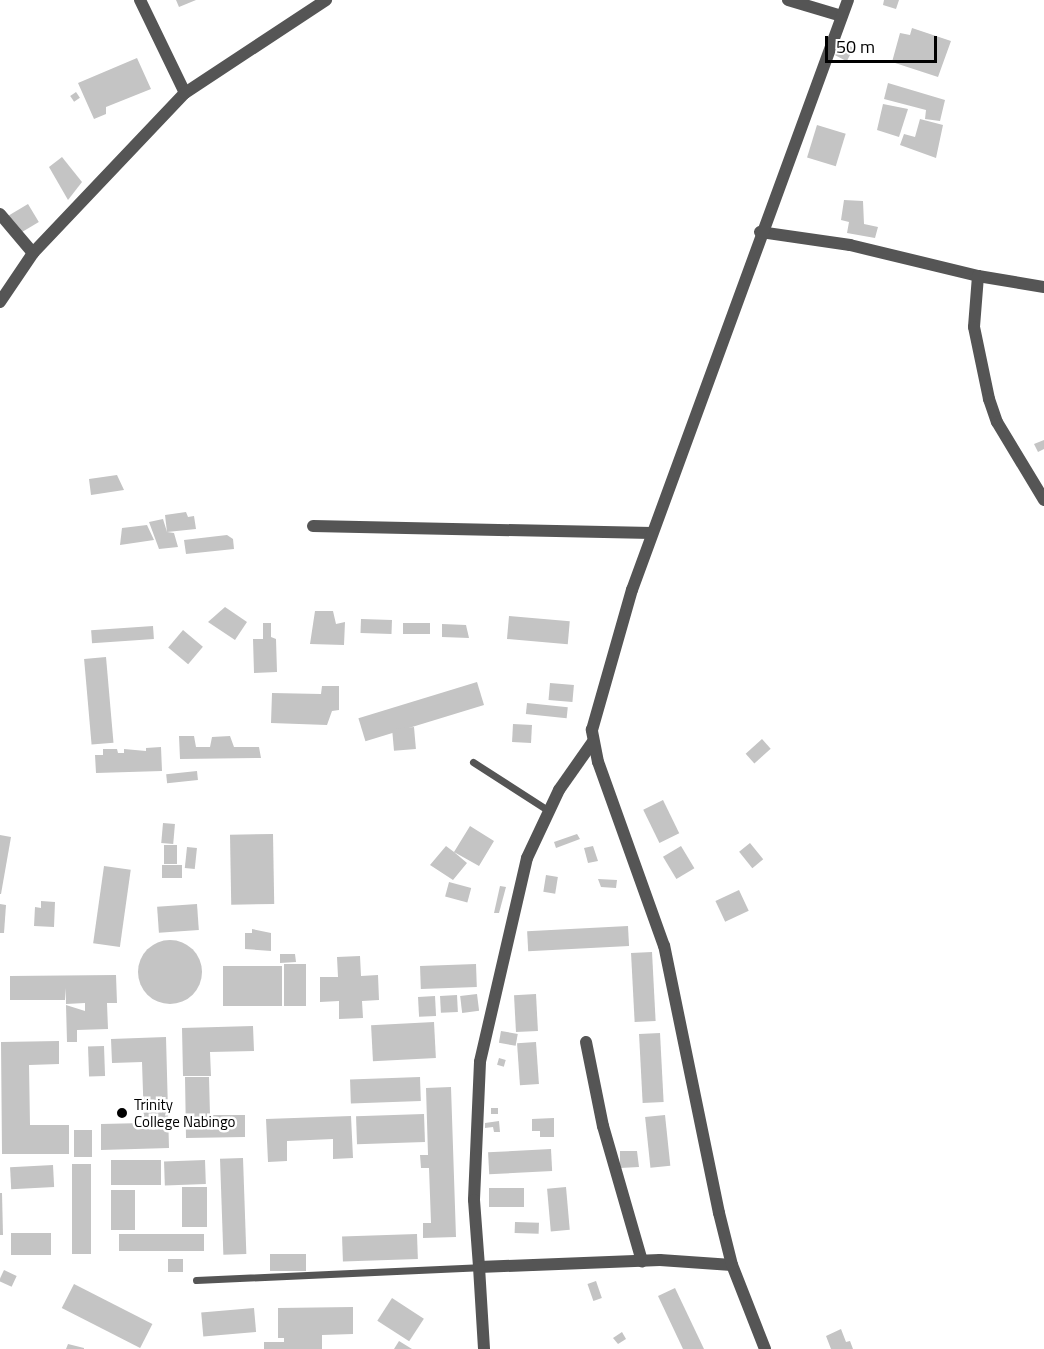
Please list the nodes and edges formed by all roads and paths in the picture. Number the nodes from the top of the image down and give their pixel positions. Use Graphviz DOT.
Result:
graph roads {
  1 [pos="140,0"];
  2 [pos="326,0"];
  3 [pos="788,0"];
  4 [pos="848,0"];
  5 [pos="842,16"];
  6 [pos="185,93"];
  7 [pos="0,214"];
  8 [pos="760,232"];
  9 [pos="33,253"];
  10 [pos="978,276"];
  11 [pos="1044,287"];
  12 [pos="0,302"];
  13 [pos="1044,500"];
  14 [pos="313,526"];
  15 [pos="652,533"];
  16 [pos="592,743"];
  17 [pos="473,762"];
  18 [pos="549,811"];
  19 [pos="586,1042"];
  20 [pos="642,1261"];
  21 [pos="732,1265"];
  22 [pos="479,1267"];
  23 [pos="196,1280"];
  24 [pos="484,1349"];
  25 [pos="765,1349"];
  1 -- 6 [label="street"];
  2 -- 6 [label="street"];
  3 -- 5 [label="street"];
  4 -- 5 [label="street"];
  5 -- 8 [label="street"];
  6 -- 9 [label="street"];
  7 -- 9 [label="street"];
  8 -- 10 [label="street"];
  8 -- 15 [label="street"];
  9 -- 12 [label="street"];
  10 -- 11 [label="street"];
  10 -- 13 [label="street"];
  14 -- 15 [label="street"];
  15 -- 16 [label="street"];
  16 -- 18 [label="street"];
  16 -- 21 [label="street"];
  17 -- 18 [label="lane"];
  18 -- 22 [label="street"];
  19 -- 20 [label="street"];
  20 -- 21 [label="street"];
  20 -- 22 [label="street"];
  21 -- 25 [label="street"];
  22 -- 23 [label="lane"];
  22 -- 24 [label="street"];
}
